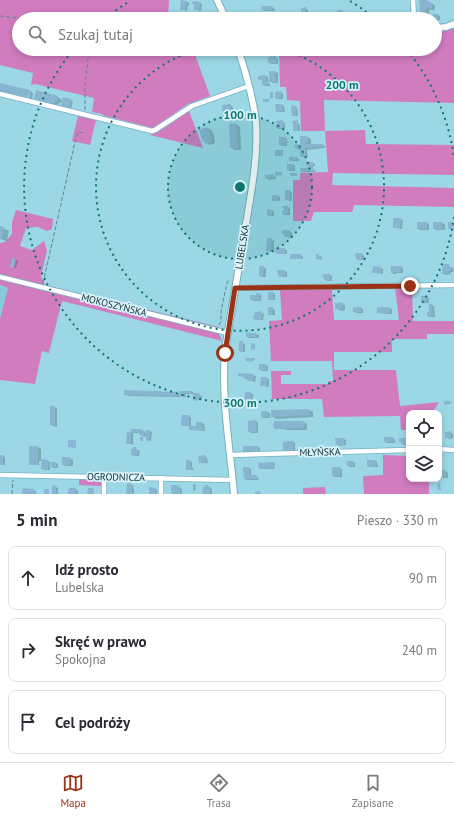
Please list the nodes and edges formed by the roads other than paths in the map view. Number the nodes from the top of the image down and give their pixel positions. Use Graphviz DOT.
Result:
graph roads {
  1 [pos="217,0"];
  2 [pos="413,0"];
  3 [pos="223,12"];
  4 [pos="414,12"];
  5 [pos="454,25"];
  6 [pos="442,27"];
  7 [pos="240,56"];
  8 [pos="249,86"];
  9 [pos="0,94"];
  10 [pos="0,277"];
  11 [pos="454,285"];
  12 [pos="235,288"];
  13 [pos="228,334"];
  14 [pos="442,449"];
  15 [pos="406,450"];
  16 [pos="454,450"];
  17 [pos="230,455"];
  18 [pos="0,475"];
  19 [pos="104,477"];
  20 [pos="161,478"];
  21 [pos="233,480"];
  22 [pos="104,494"];
  23 [pos="161,494"];
  24 [pos="234,494"];
  1 -- 3 [label="main road"];
  2 -- 4 [label="street"];
  5 -- 6 [label="main road"];
  7 -- 8 [label="main road, LUBELSKA"];
  8 -- 9 [label="street"];
  8 -- 12 [label="main road, LUBELSKA"];
  10 -- 13 [label="street, MOKOSZYŃSKA"];
  11 -- 12 [label="street"];
  12 -- 13 [label="main road, LUBELSKA"];
  13 -- 17 [label="main road, LUBELSKA"];
  14 -- 16 [label="street"];
  15 -- 17 [label="street, MŁYŃSKA"];
  17 -- 21 [label="main road, LUBELSKA"];
  18 -- 19 [label="street, OGRODNICZA"];
  19 -- 20 [label="street, OGRODNICZA"];
  19 -- 22 [label="street"];
  20 -- 21 [label="street, OGRODNICZA"];
  20 -- 23 [label="street"];
  21 -- 24 [label="main road, LUBELSKA"];
}
